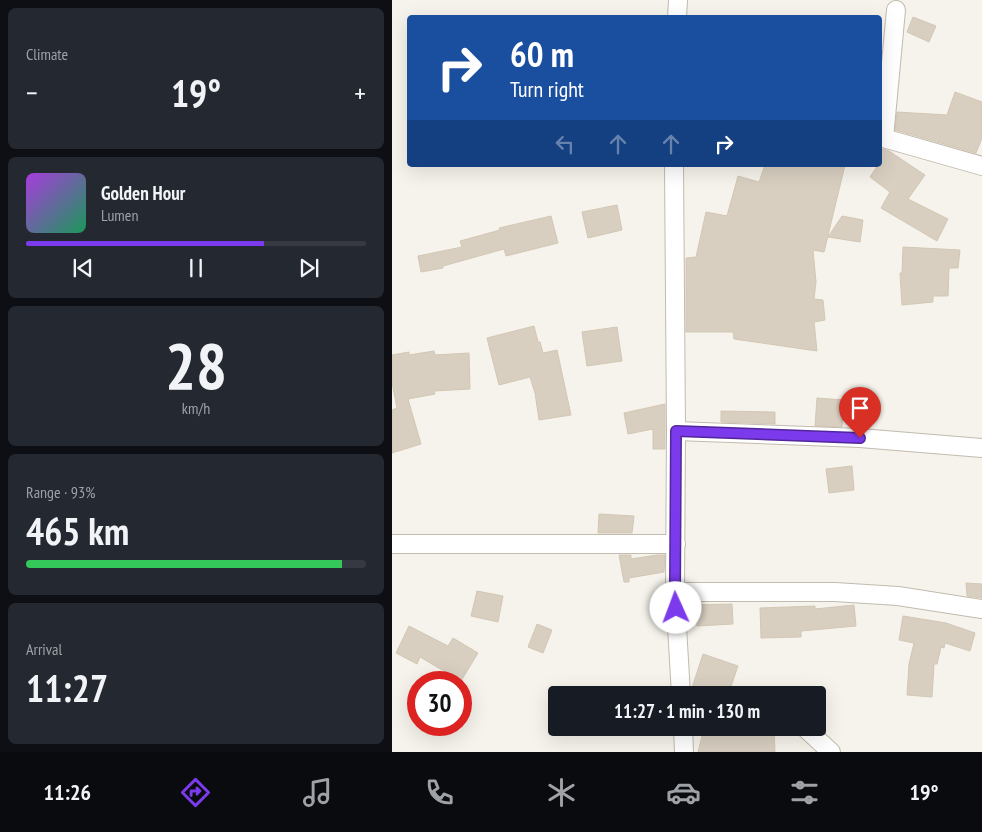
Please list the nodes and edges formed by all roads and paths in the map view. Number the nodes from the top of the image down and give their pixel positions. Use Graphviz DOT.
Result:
graph roads {
  1 [pos="678,0"];
  2 [pos="896,10"];
  3 [pos="677,15"];
  4 [pos="882,137"];
  5 [pos="982,166"];
  6 [pos="674,167"];
  7 [pos="676,431"];
  8 [pos="982,448"];
  9 [pos="392,544"];
  10 [pos="676,544"];
  11 [pos="675,592"];
  12 [pos="982,609"];
  13 [pos="683,686"];
  14 [pos="683,736"];
  15 [pos="814,736"];
  16 [pos="684,752"];
  17 [pos="831,752"];
  1 -- 3 [label="street"];
  2 -- 4 [label="street"];
  4 -- 5 [label="street"];
  6 -- 7 [label="street"];
  7 -- 8 [label="street"];
  7 -- 10 [label="street"];
  9 -- 10 [label="street"];
  10 -- 11 [label="street"];
  11 -- 12 [label="street"];
  11 -- 13 [label="street"];
  14 -- 16 [label="street"];
  15 -- 17 [label="street"];
}
